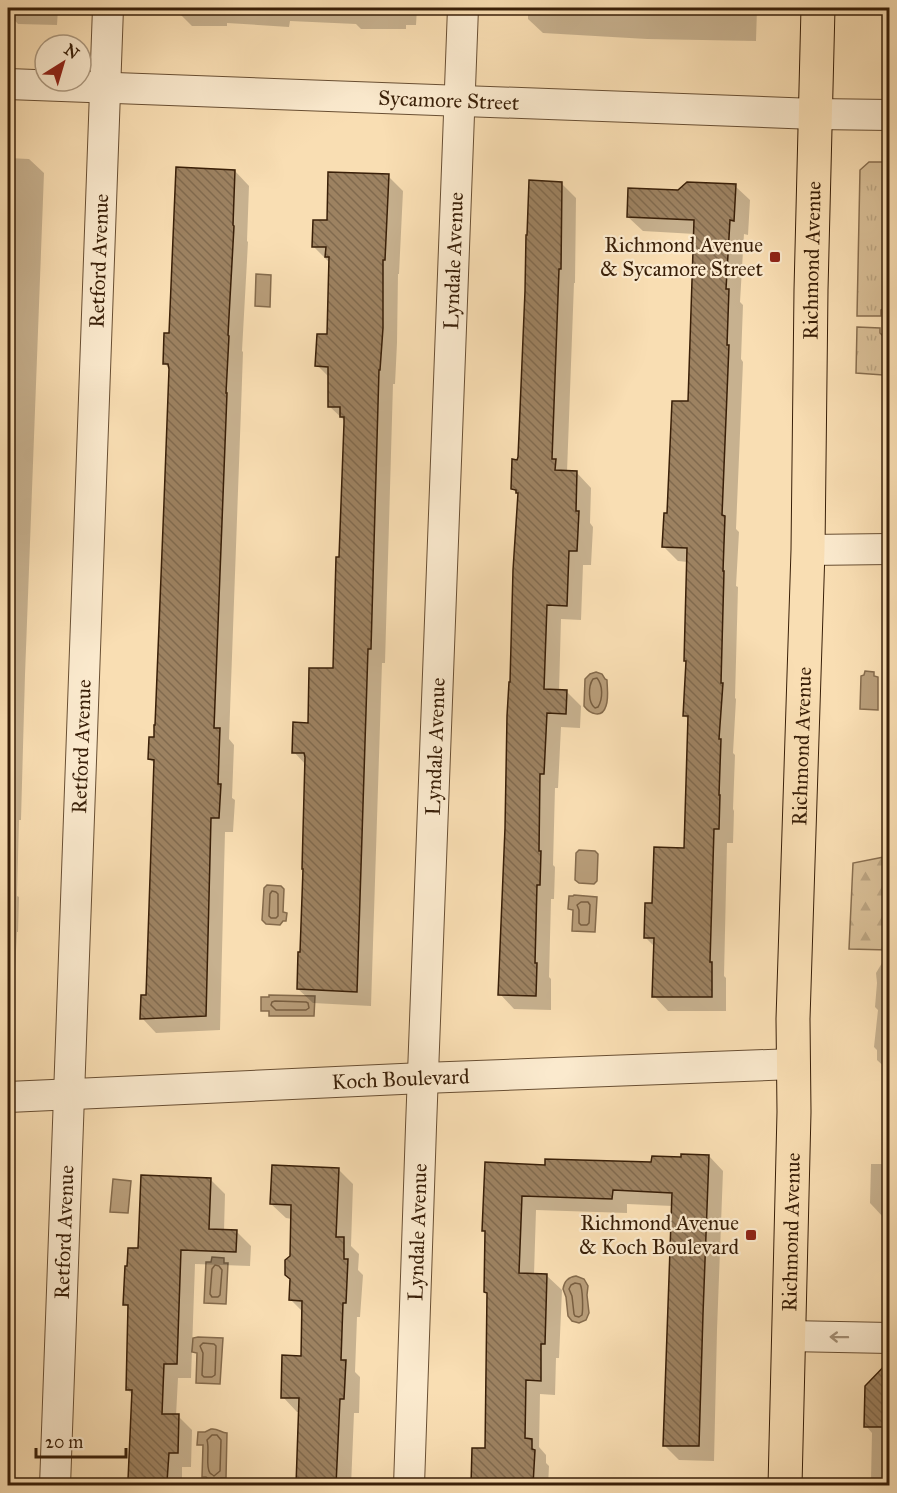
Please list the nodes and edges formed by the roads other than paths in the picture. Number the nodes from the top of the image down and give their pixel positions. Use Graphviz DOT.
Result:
graph roads {
  1 [pos="108,8"];
  2 [pos="463,8"];
  3 [pos="818,8"];
  4 [pos="8,84"];
  5 [pos="105,87"];
  6 [pos="460,100"];
  7 [pos="815,114"];
  8 [pos="890,115"];
  9 [pos="890,549"];
  10 [pos="808,550"];
  11 [pos="794,1064"];
  12 [pos="423,1078"];
  13 [pos="69,1095"];
  14 [pos="8,1097"];
  15 [pos="789,1336"];
  16 [pos="890,1338"];
  17 [pos="55,1485"];
  18 [pos="409,1485"];
  19 [pos="784,1485"];
  1 -- 5 [label="street, Retford Avenue"];
  2 -- 6 [label="street, Lyndale Avenue"];
  3 -- 7 [label="main road, Richmond Avenue"];
  4 -- 5 [label="street, Sycamore Street"];
  5 -- 6 [label="street, Sycamore Street"];
  5 -- 13 [label="street, Retford Avenue"];
  6 -- 7 [label="street, Sycamore Street"];
  6 -- 12 [label="street, Lyndale Avenue"];
  7 -- 8 [label="street, Sycamore Street"];
  7 -- 10 [label="main road, Richmond Avenue"];
  9 -- 10 [label="street"];
  10 -- 11 [label="main road, Richmond Avenue"];
  11 -- 12 [label="street, Koch Boulevard"];
  11 -- 15 [label="main road, Richmond Avenue"];
  12 -- 13 [label="street, Koch Boulevard"];
  12 -- 18 [label="street, Lyndale Avenue"];
  13 -- 14 [label="street, Koch Boulevard"];
  13 -- 17 [label="street, Retford Avenue"];
  16 -- 15 [label="street, one-way"];
  15 -- 19 [label="main road, Richmond Avenue"];
}
